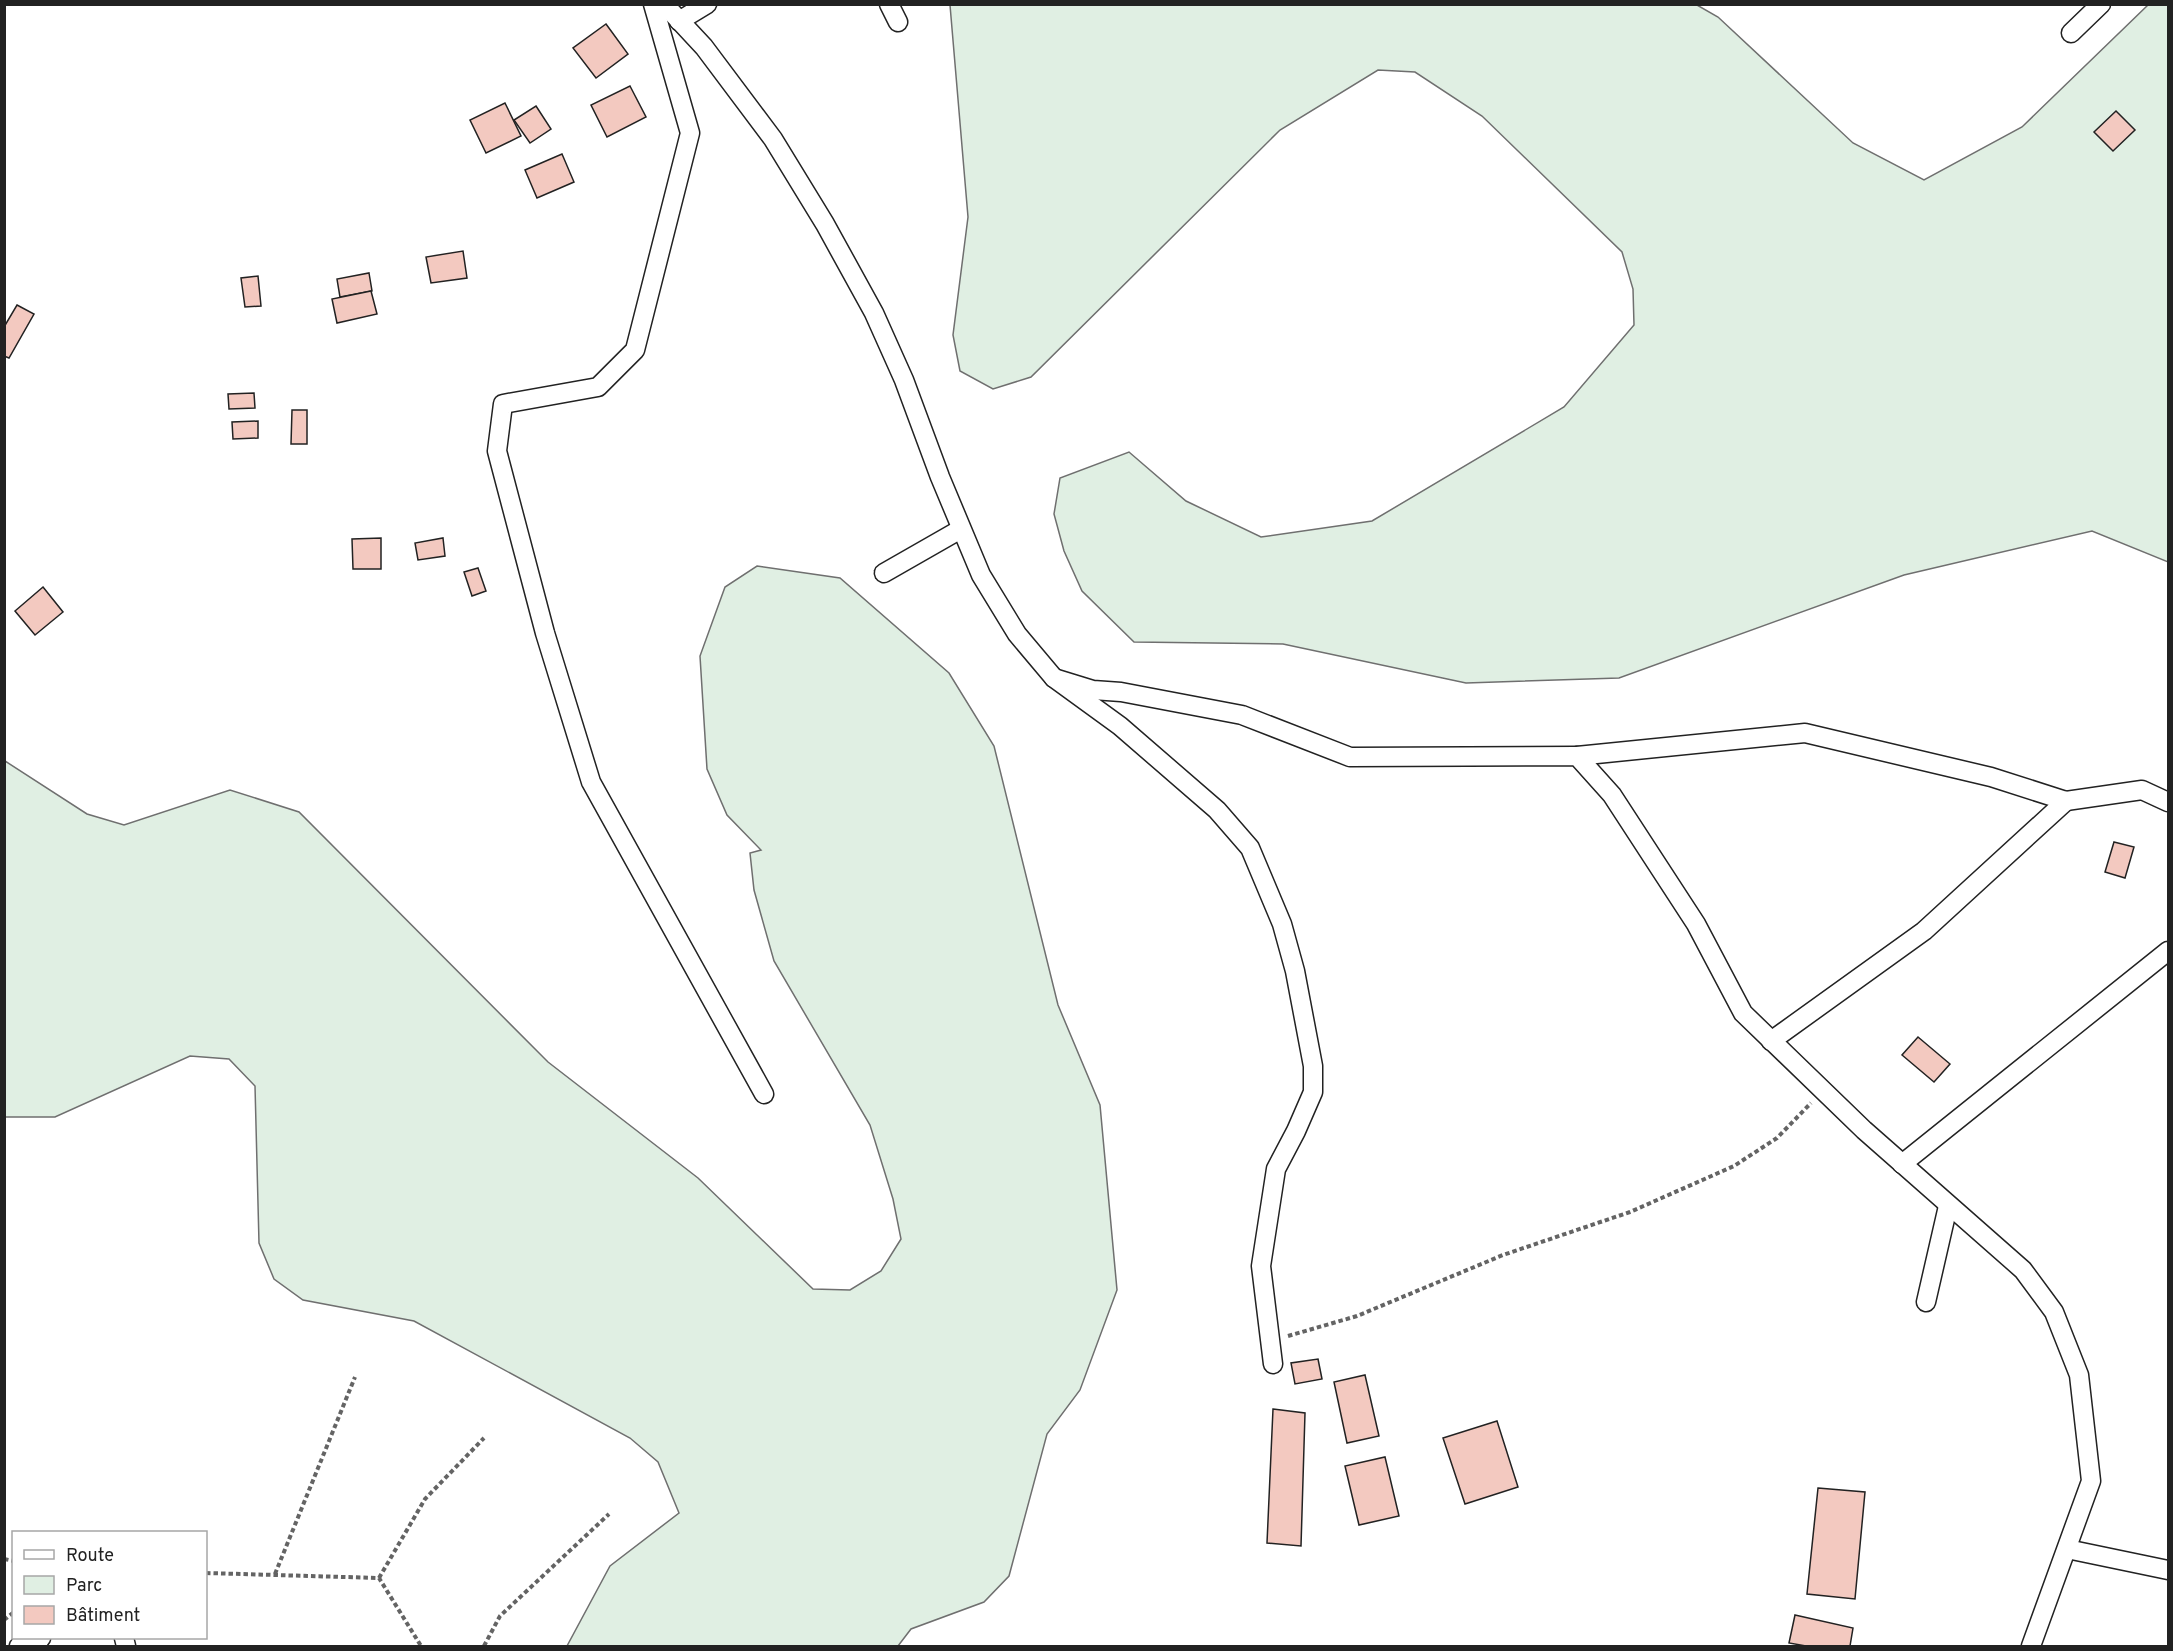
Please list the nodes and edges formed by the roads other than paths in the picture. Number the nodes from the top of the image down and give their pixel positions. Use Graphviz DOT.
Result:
graph roads {
  1 [pos="653,4"];
  2 [pos="664,4"];
  3 [pos="707,4"];
  4 [pos="889,4"];
  5 [pos="2101,4"];
  6 [pos="680,21"];
  7 [pos="898,22"];
  8 [pos="2071,33"];
  9 [pos="961,529"];
  10 [pos="884,573"];
  11 [pos="1054,678"];
  12 [pos="1577,756"];
  13 [pos="2066,801"];
  14 [pos="2169,802"];
  15 [pos="2169,951"];
  16 [pos="1771,1041"];
  17 [pos="764,1094"];
  18 [pos="1902,1164"];
  19 [pos="1948,1206"];
  20 [pos="1926,1302"];
  21 [pos="1273,1364"];
  22 [pos="2067,1549"];
  23 [pos="2169,1570"];
  24 [pos="38,1639"];
  25 [pos="18,1647"];
  26 [pos="2031,1647"];
  1 -- 17 [label="street"];
  2 -- 6 [label="street"];
  3 -- 6 [label="street"];
  4 -- 7 [label="street"];
  5 -- 8 [label="street"];
  6 -- 9 [label="street"];
  9 -- 10 [label="street"];
  9 -- 11 [label="street"];
  11 -- 12 [label="street"];
  11 -- 21 [label="street"];
  12 -- 13 [label="street"];
  12 -- 16 [label="street"];
  13 -- 14 [label="street"];
  13 -- 16 [label="street"];
  15 -- 18 [label="street"];
  16 -- 18 [label="street"];
  18 -- 19 [label="street"];
  19 -- 20 [label="street"];
  19 -- 22 [label="street"];
  22 -- 23 [label="street"];
  22 -- 26 [label="street"];
  24 -- 25 [label="street"];
}
